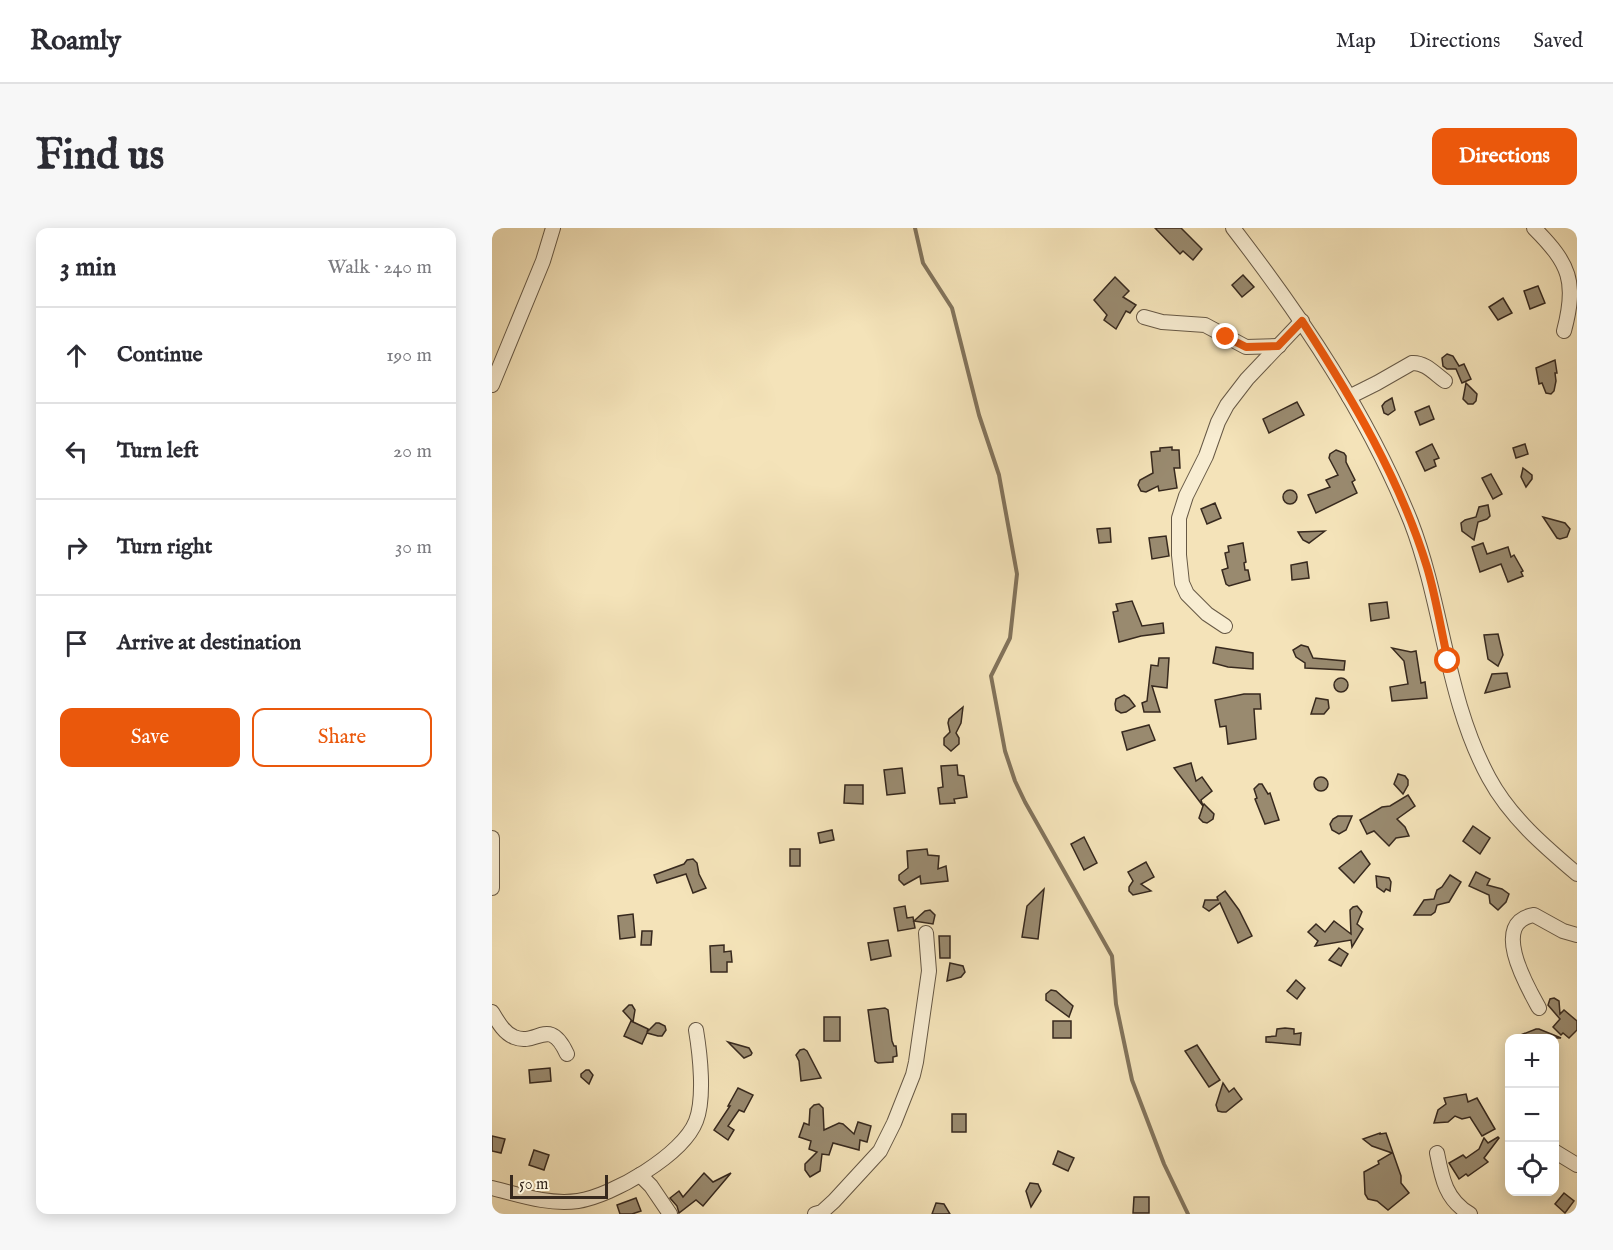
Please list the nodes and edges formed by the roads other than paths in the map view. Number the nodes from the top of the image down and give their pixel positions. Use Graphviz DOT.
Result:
graph roads {
  1 [pos="553,228"];
  2 [pos="1233,228"];
  3 [pos="1534,228"];
  4 [pos="1144,317"];
  5 [pos="1302,321"];
  6 [pos="1564,331"];
  7 [pos="1278,346"];
  8 [pos="1445,381"];
  9 [pos="492,385"];
  10 [pos="1349,397"];
  11 [pos="1226,626"];
  12 [pos="492,838"];
  13 [pos="1577,874"];
  14 [pos="492,888"];
  15 [pos="926,933"];
  16 [pos="1577,935"];
  17 [pos="1539,1008"];
  18 [pos="492,1012"];
  19 [pos="696,1030"];
  20 [pos="567,1054"];
  21 [pos="1437,1153"];
  22 [pos="1559,1154"];
  23 [pos="1577,1165"];
  24 [pos="640,1175"];
  25 [pos="492,1188"];
  26 [pos="670,1214"];
  27 [pos="815,1214"];
  28 [pos="1470,1214"];
  1 -- 9 [label="street"];
  2 -- 5 [label="street"];
  3 -- 6 [label="street"];
  4 -- 7 [label="street"];
  5 -- 7 [label="street"];
  5 -- 10 [label="street"];
  7 -- 11 [label="street"];
  8 -- 10 [label="street"];
  10 -- 13 [label="street"];
  12 -- 14 [label="street"];
  15 -- 27 [label="street"];
  16 -- 17 [label="street"];
  18 -- 20 [label="street"];
  19 -- 24 [label="street"];
  21 -- 28 [label="street"];
  22 -- 23 [label="street"];
  24 -- 25 [label="street"];
  24 -- 26 [label="street"];
}
